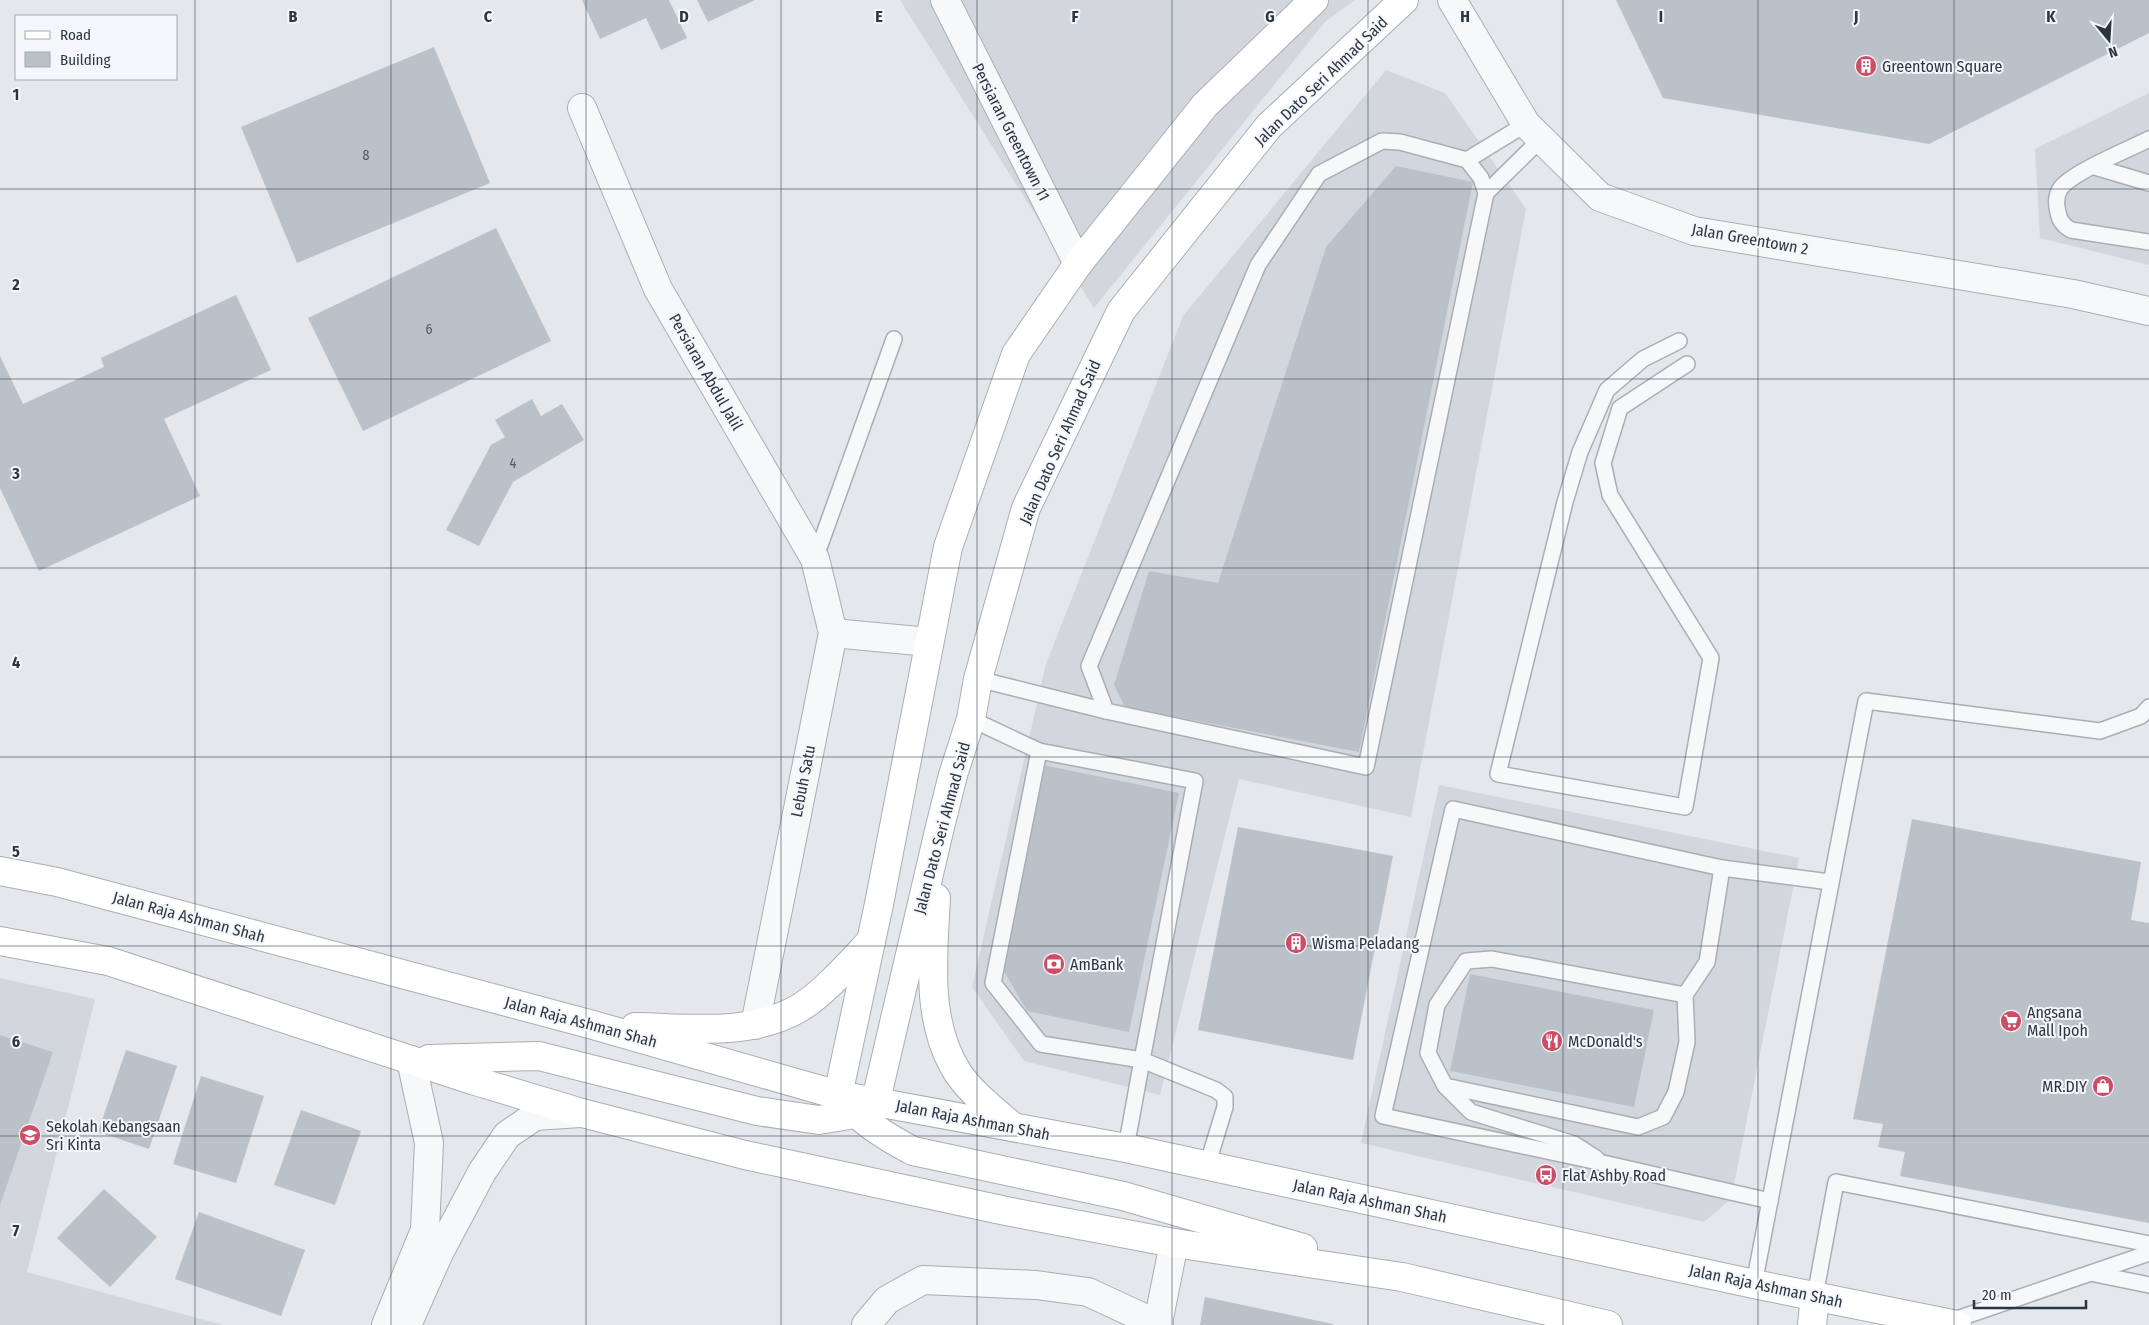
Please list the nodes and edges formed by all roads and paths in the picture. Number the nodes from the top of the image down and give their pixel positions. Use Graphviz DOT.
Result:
graph roads {
  1 [pos="944,0"];
  2 [pos="1314,0"];
  3 [pos="1404,0"];
  4 [pos="1452,0"];
  5 [pos="582,108"];
  6 [pos="1533,132"];
  7 [pos="2149,139"];
  8 [pos="1467,160"];
  9 [pos="2095,166"];
  10 [pos="2149,183"];
  11 [pos="1486,193"];
  12 [pos="2149,242"];
  13 [pos="1078,264"];
  14 [pos="2149,310"];
  15 [pos="894,338"];
  16 [pos="1679,341"];
  17 [pos="1687,364"];
  18 [pos="815,560"];
  19 [pos="833,633"];
  20 [pos="930,642"];
  21 [pos="978,679"];
  22 [pos="2149,707"];
  23 [pos="1106,711"];
  24 [pos="971,719"];
  25 [pos="1039,751"];
  26 [pos="939,831"];
  27 [pos="0,852"];
  28 [pos="1722,868"];
  29 [pos="0,871"];
  30 [pos="57,882"];
  31 [pos="1830,882"];
  32 [pos="0,941"];
  33 [pos="871,941"];
  34 [pos="1686,995"];
  35 [pos="593,1025"];
  36 [pos="755,1025"];
  37 [pos="411,1060"];
  38 [pos="1142,1060"];
  39 [pos="1445,1086"];
  40 [pos="856,1103"];
  41 [pos="582,1113"];
  42 [pos="1014,1127"];
  43 [pos="1126,1148"];
  44 [pos="1603,1163"];
  45 [pos="1207,1166"];
  46 [pos="1770,1201"];
  47 [pos="1174,1243"];
  48 [pos="2149,1244"];
  49 [pos="2149,1253"];
  50 [pos="2094,1274"];
  51 [pos="1402,1277"];
  52 [pos="1754,1284"];
  53 [pos="2149,1285"];
  54 [pos="1815,1296"];
  55 [pos="1158,1324"];
  56 [pos="1952,1324"];
  57 [pos="386,1325"];
  58 [pos="407,1325"];
  59 [pos="866,1325"];
  60 [pos="1608,1325"];
  61 [pos="1812,1325"];
  1 -- 13 [label="street, Persiaran Greentown 11"];
  2 -- 13 [label="main road"];
  3 -- 21 [label="main road, Jalan Dato Seri Ahmad Said"];
  4 -- 6 [label="street, Jalan Greentown 2"];
  5 -- 18 [label="street, Persiaran Abdul Jalil"];
  6 -- 8 [label="lane"];
  6 -- 11 [label="lane"];
  6 -- 14 [label="street, Jalan Greentown 2"];
  7 -- 9 [label="lane"];
  8 -- 11 [label="lane"];
  8 -- 23 [label="lane"];
  9 -- 10 [label="lane"];
  9 -- 12 [label="lane"];
  11 -- 23 [label="lane"];
  13 -- 20 [label="main road"];
  15 -- 18 [label="lane"];
  16 -- 17 [label="lane"];
  18 -- 19 [label="street, Persiaran Abdul Jalil"];
  19 -- 20 [label="street"];
  19 -- 36 [label="street, Lebuh Satu"];
  20 -- 33 [label="main road"];
  21 -- 23 [label="lane"];
  21 -- 24 [label="main road, Jalan Dato Seri Ahmad Said"];
  22 -- 31 [label="lane"];
  24 -- 25 [label="lane"];
  24 -- 26 [label="main road, Jalan Dato Seri Ahmad Said"];
  25 -- 38 [label="lane"];
  25 -- 38 [label="lane"];
  26 -- 40 [label="main road, Jalan Dato Seri Ahmad Said"];
  26 -- 42 [label="main road"];
  27 -- 30 [label="main road"];
  28 -- 31 [label="lane"];
  28 -- 34 [label="lane"];
  28 -- 44 [label="lane"];
  29 -- 30 [label="main road, Jalan Raja Ashman Shah"];
  30 -- 35 [label="main road, Jalan Raja Ashman Shah"];
  31 -- 46 [label="lane"];
  32 -- 37 [label="main road"];
  33 -- 36 [label="main road"];
  33 -- 40 [label="main road"];
  34 -- 39 [label="lane"];
  34 -- 39 [label="lane"];
  35 -- 36 [label="main road"];
  35 -- 40 [label="main road, Jalan Raja Ashman Shah"];
  37 -- 40 [label="main road"];
  37 -- 41 [label="main road"];
  37 -- 57 [label="street"];
  38 -- 43 [label="lane"];
  38 -- 45 [label="lane"];
  39 -- 44 [label="lane"];
  40 -- 42 [label="main road, Jalan Raja Ashman Shah"];
  40 -- 51 [label="main road"];
  41 -- 47 [label="main road"];
  41 -- 58 [label="street"];
  42 -- 43 [label="main road, Jalan Raja Ashman Shah"];
  43 -- 45 [label="main road, Jalan Raja Ashman Shah"];
  44 -- 46 [label="lane"];
  45 -- 52 [label="main road, Jalan Raja Ashman Shah"];
  46 -- 52 [label="lane"];
  47 -- 51 [label="main road"];
  47 -- 55 [label="street"];
  48 -- 54 [label="lane"];
  49 -- 50 [label="lane"];
  50 -- 53 [label="lane"];
  50 -- 56 [label="lane"];
  51 -- 60 [label="main road"];
  52 -- 54 [label="main road, Jalan Raja Ashman Shah"];
  54 -- 56 [label="main road, Jalan Raja Ashman Shah"];
  54 -- 61 [label="main road"];
  55 -- 59 [label="street"];
}
